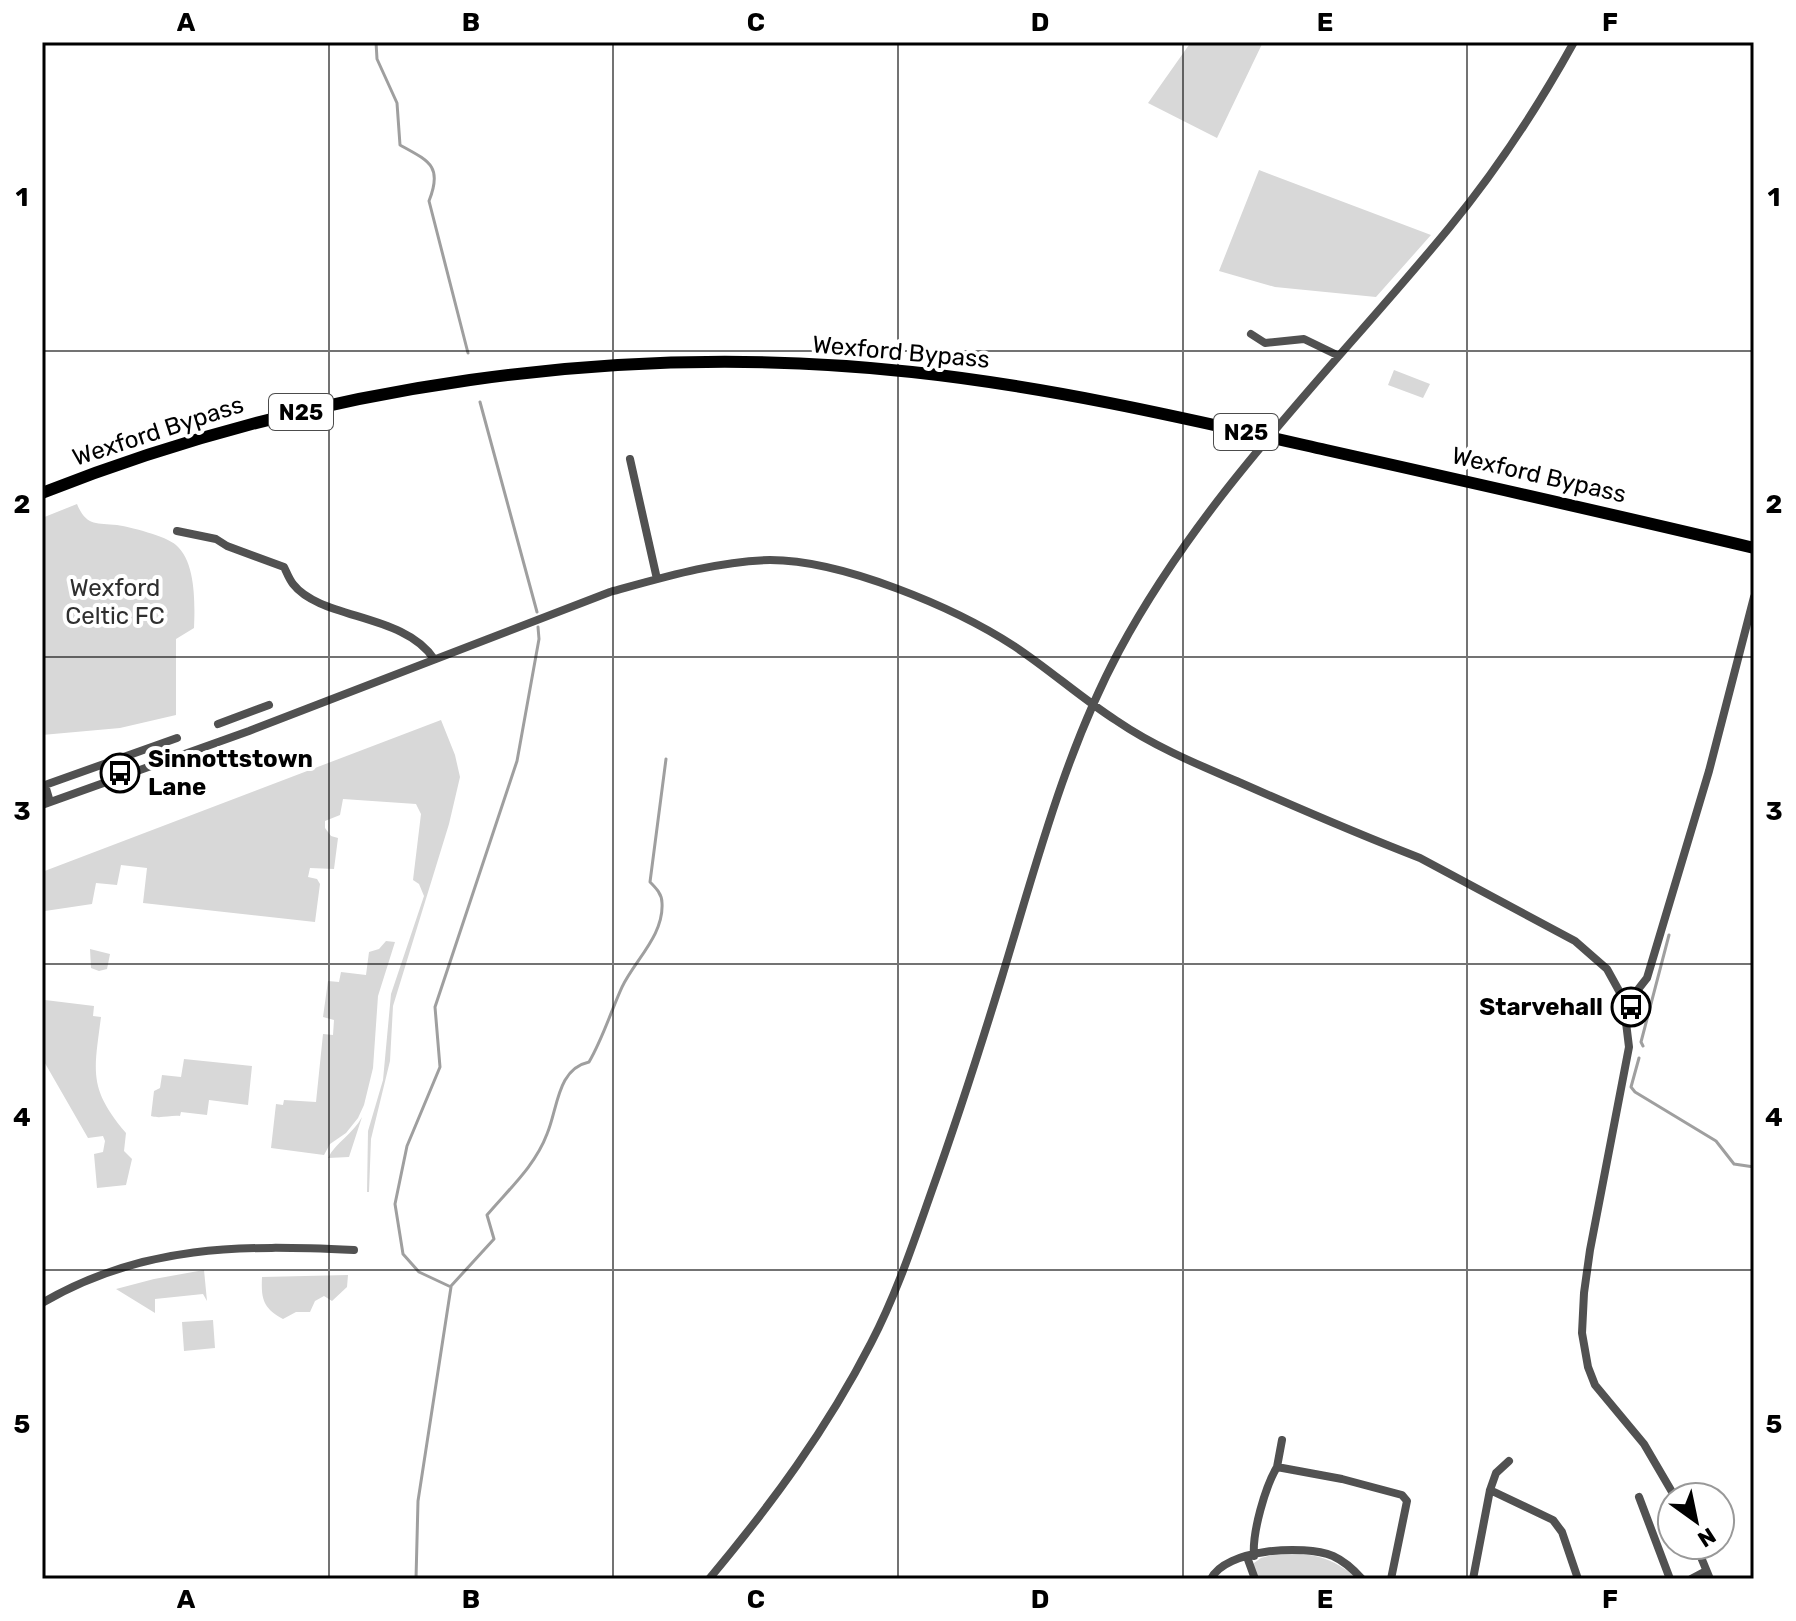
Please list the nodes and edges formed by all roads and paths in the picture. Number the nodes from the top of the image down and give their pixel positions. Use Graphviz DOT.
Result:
graph roads {
  1 [pos="1574,42"];
  2 [pos="1251,334"];
  3 [pos="1337,355"];
  4 [pos="630,459"];
  5 [pos="42,493"];
  6 [pos="177,531"];
  7 [pos="1754,548"];
  8 [pos="657,579"];
  9 [pos="1754,597"];
  10 [pos="434,659"];
  11 [pos="1092,702"];
  12 [pos="269,705"];
  13 [pos="244,715"];
  14 [pos="218,724"];
  15 [pos="249,731"];
  16 [pos="177,738"];
  17 [pos="44,786"];
  18 [pos="46,803"];
  19 [pos="1623,998"];
  20 [pos="354,1250"];
  21 [pos="42,1303"];
  22 [pos="1282,1440"];
  23 [pos="1509,1461"];
  24 [pos="1277,1467"];
  25 [pos="1666,1481"];
  26 [pos="1490,1490"];
  27 [pos="1639,1497"];
  28 [pos="1250,1556"];
  29 [pos="1708,1575"];
  30 [pos="709,1579"];
  31 [pos="1211,1579"];
  32 [pos="1255,1579"];
  33 [pos="1362,1579"];
  34 [pos="1391,1579"];
  35 [pos="1473,1579"];
  36 [pos="1578,1579"];
  37 [pos="1670,1579"];
  38 [pos="1691,1579"];
  1 -- 3 [label="street"];
  2 -- 3 [label="street"];
  3 -- 11 [label="street"];
  4 -- 8 [label="street"];
  5 -- 7 [label="highway, Wexford Bypass / N25"];
  6 -- 10 [label="street"];
  8 -- 10 [label="street"];
  8 -- 11 [label="street"];
  9 -- 19 [label="street"];
  10 -- 15 [label="street"];
  11 -- 19 [label="street"];
  11 -- 30 [label="street"];
  12 -- 13 [label="street"];
  13 -- 14 [label="street"];
  13 -- 15 [label="street"];
  15 -- 18 [label="street"];
  16 -- 17 [label="street"];
  17 -- 18 [label="street"];
  19 -- 25 [label="street"];
  20 -- 21 [label="street"];
  22 -- 24 [label="street"];
  23 -- 26 [label="street"];
  24 -- 28 [label="street"];
  24 -- 34 [label="street"];
  26 -- 35 [label="street"];
  26 -- 36 [label="street"];
  27 -- 37 [label="street"];
  28 -- 31 [label="street"];
  28 -- 32 [label="street"];
  28 -- 33 [label="street"];
  29 -- 38 [label="street"];
}
